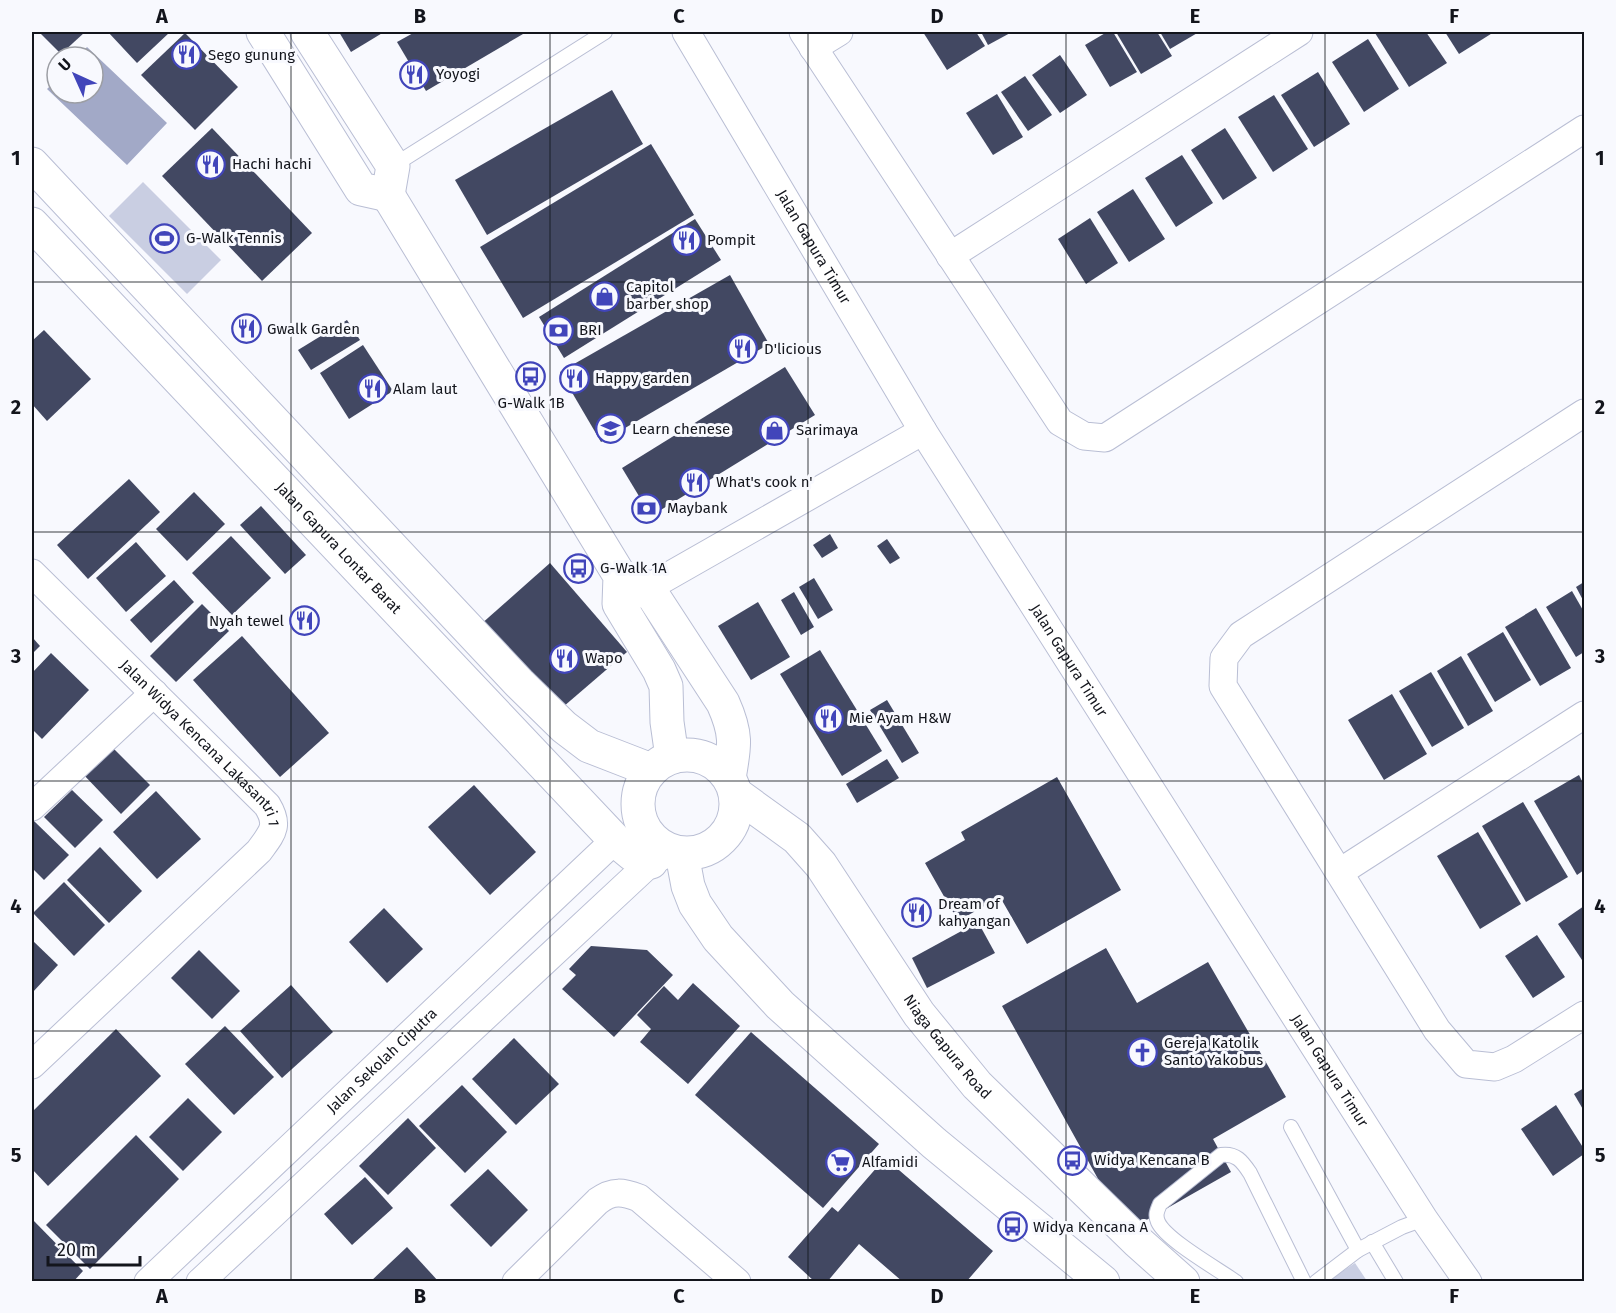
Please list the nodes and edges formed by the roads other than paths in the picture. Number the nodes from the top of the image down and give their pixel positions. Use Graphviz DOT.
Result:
graph roads {
  1 [pos="263,32"];
  2 [pos="307,32"];
  3 [pos="605,32"];
  4 [pos="686,32"];
  5 [pos="839,32"];
  6 [pos="1299,32"];
  7 [pos="808,40"];
  8 [pos="1584,129"];
  9 [pos="32,164"];
  10 [pos="380,183"];
  11 [pos="32,224"];
  12 [pos="950,256"];
  13 [pos="1584,413"];
  14 [pos="923,431"];
  15 [pos="32,574"];
  16 [pos="629,589"];
  17 [pos="154,693"];
  18 [pos="1584,715"];
  19 [pos="661,763"];
  20 [pos="732,786"];
  21 [pos="32,807"];
  22 [pos="615,840"];
  23 [pos="668,856"];
  24 [pos="1340,872"];
  25 [pos="1584,1015"];
  26 [pos="32,1065"];
  27 [pos="1291,1127"];
  28 [pos="1424,1219"];
  29 [pos="1372,1242"];
  30 [pos="1358,1250"];
  31 [pos="148,1281"];
  32 [pos="200,1281"];
  33 [pos="516,1281"];
  34 [pos="737,1281"];
  35 [pos="1103,1281"];
  36 [pos="1183,1281"];
  37 [pos="1236,1281"];
  38 [pos="1304,1281"];
  39 [pos="1316,1281"];
  40 [pos="1396,1281"];
  41 [pos="1468,1281"];
  1 -- 10 [label="street"];
  2 -- 10 [label="street"];
  3 -- 10 [label="lane"];
  4 -- 14 [label="street, Jalan Gapura Timur"];
  5 -- 7 [label="street"];
  6 -- 12 [label="street"];
  7 -- 12 [label="street"];
  8 -- 12 [label="street"];
  9 -- 19 [label="street"];
  10 -- 16 [label="street"];
  11 -- 22 [label="street, Jalan Gapura Lontar Barat"];
  13 -- 24 [label="street"];
  14 -- 16 [label="street"];
  14 -- 28 [label="street, Jalan Gapura Timur"];
  15 -- 17 [label="street, Jalan Widya Kencana Lakasantri 1"];
  16 -- 19 [label="street"];
  16 -- 20 [label="street"];
  17 -- 21 [label="street"];
  17 -- 26 [label="street, Jalan Widya Kencana Lakasantri 1"];
  18 -- 24 [label="street"];
  19 -- 20 [label="street"];
  19 -- 23 [label="street"];
  20 -- 23 [label="street"];
  20 -- 36 [label="street, Niaga Gapura Road"];
  22 -- 23 [label="street, Jalan Gapura Lontar Barat"];
  22 -- 31 [label="street, Jalan Sekolah Ciputra"];
  23 -- 32 [label="street"];
  23 -- 35 [label="street"];
  24 -- 25 [label="street"];
  27 -- 30 [label="lane"];
  28 -- 29 [label="lane"];
  28 -- 41 [label="street, Jalan Gapura Timur"];
  29 -- 30 [label="lane"];
  29 -- 40 [label="lane"];
  30 -- 39 [label="lane"];
  33 -- 34 [label="street"];
  37 -- 38 [label="lane"];
}
